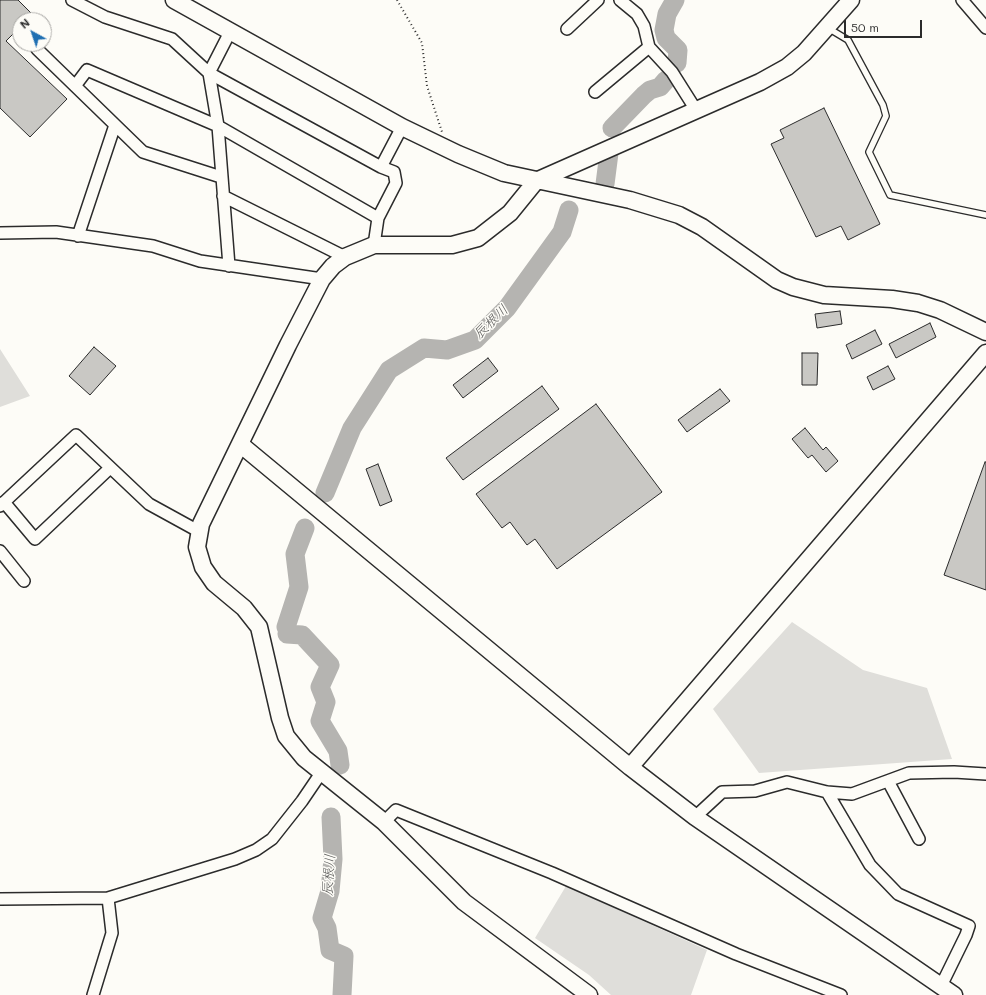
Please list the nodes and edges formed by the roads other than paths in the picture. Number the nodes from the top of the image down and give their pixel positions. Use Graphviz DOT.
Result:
graph roads {
  1 [pos="72,0"];
  2 [pos="174,0"];
  3 [pos="598,0"];
  4 [pos="620,0"];
  5 [pos="851,0"];
  6 [pos="962,0"];
  7 [pos="827,27"];
  8 [pos="986,28"];
  9 [pos="567,29"];
  10 [pos="230,32"];
  11 [pos="649,47"];
  12 [pos="40,52"];
  13 [pos="209,73"];
  14 [pos="75,86"];
  15 [pos="596,92"];
  16 [pos="696,110"];
  17 [pos="115,125"];
  18 [pos="218,126"];
  19 [pos="402,127"];
  20 [pos="381,167"];
  21 [pos="221,177"];
  22 [pos="536,181"];
  23 [pos="223,196"];
  24 [pos="986,215"];
  25 [pos="378,218"];
  26 [pos="0,233"];
  27 [pos="78,236"];
  28 [pos="374,245"];
  29 [pos="345,257"];
  30 [pos="229,266"];
  31 [pos="322,279"];
  32 [pos="986,332"];
  33 [pos="986,353"];
  34 [pos="240,444"];
  35 [pos="110,468"];
  36 [pos="2,504"];
  37 [pos="200,532"];
  38 [pos="0,551"];
  39 [pos="24,581"];
  40 [pos="630,767"];
  41 [pos="321,773"];
  42 [pos="986,774"];
  43 [pos="888,781"];
  44 [pos="827,792"];
  45 [pos="695,817"];
  46 [pos="384,822"];
  47 [pos="918,838"];
  48 [pos="108,898"];
  49 [pos="0,899"];
  50 [pos="948,991"];
  51 [pos="93,995"];
  52 [pos="589,995"];
  53 [pos="841,995"];
  1 -- 13 [label="street"];
  2 -- 10 [label="street"];
  3 -- 9 [label="street"];
  4 -- 11 [label="street"];
  5 -- 7 [label="street"];
  6 -- 8 [label="street"];
  7 -- 16 [label="street"];
  7 -- 24 [label="lane"];
  10 -- 13 [label="street"];
  10 -- 19 [label="street"];
  11 -- 15 [label="street"];
  11 -- 16 [label="street"];
  12 -- 14 [label="street"];
  13 -- 18 [label="street"];
  13 -- 20 [label="street"];
  14 -- 17 [label="street"];
  14 -- 18 [label="street"];
  16 -- 22 [label="street"];
  17 -- 21 [label="street"];
  17 -- 27 [label="street"];
  18 -- 21 [label="street"];
  18 -- 25 [label="street"];
  19 -- 20 [label="street"];
  19 -- 22 [label="street"];
  20 -- 25 [label="street"];
  21 -- 23 [label="street"];
  22 -- 28 [label="street"];
  22 -- 32 [label="street"];
  23 -- 29 [label="street"];
  23 -- 30 [label="street"];
  25 -- 28 [label="street"];
  26 -- 27 [label="street"];
  27 -- 30 [label="street"];
  28 -- 29 [label="street"];
  29 -- 31 [label="street"];
  30 -- 31 [label="street"];
  31 -- 34 [label="street"];
  33 -- 40 [label="street"];
  34 -- 37 [label="street"];
  34 -- 40 [label="street"];
  35 -- 36 [label="street"];
  35 -- 36 [label="street"];
  35 -- 37 [label="street"];
  37 -- 41 [label="street"];
  38 -- 39 [label="street"];
  40 -- 45 [label="street"];
  41 -- 46 [label="street"];
  41 -- 48 [label="street"];
  42 -- 43 [label="street"];
  43 -- 44 [label="street"];
  43 -- 47 [label="street"];
  44 -- 45 [label="street"];
  44 -- 50 [label="street"];
  45 -- 50 [label="street"];
  46 -- 52 [label="street"];
  46 -- 53 [label="street"];
  48 -- 49 [label="street"];
  48 -- 51 [label="street"];
}
